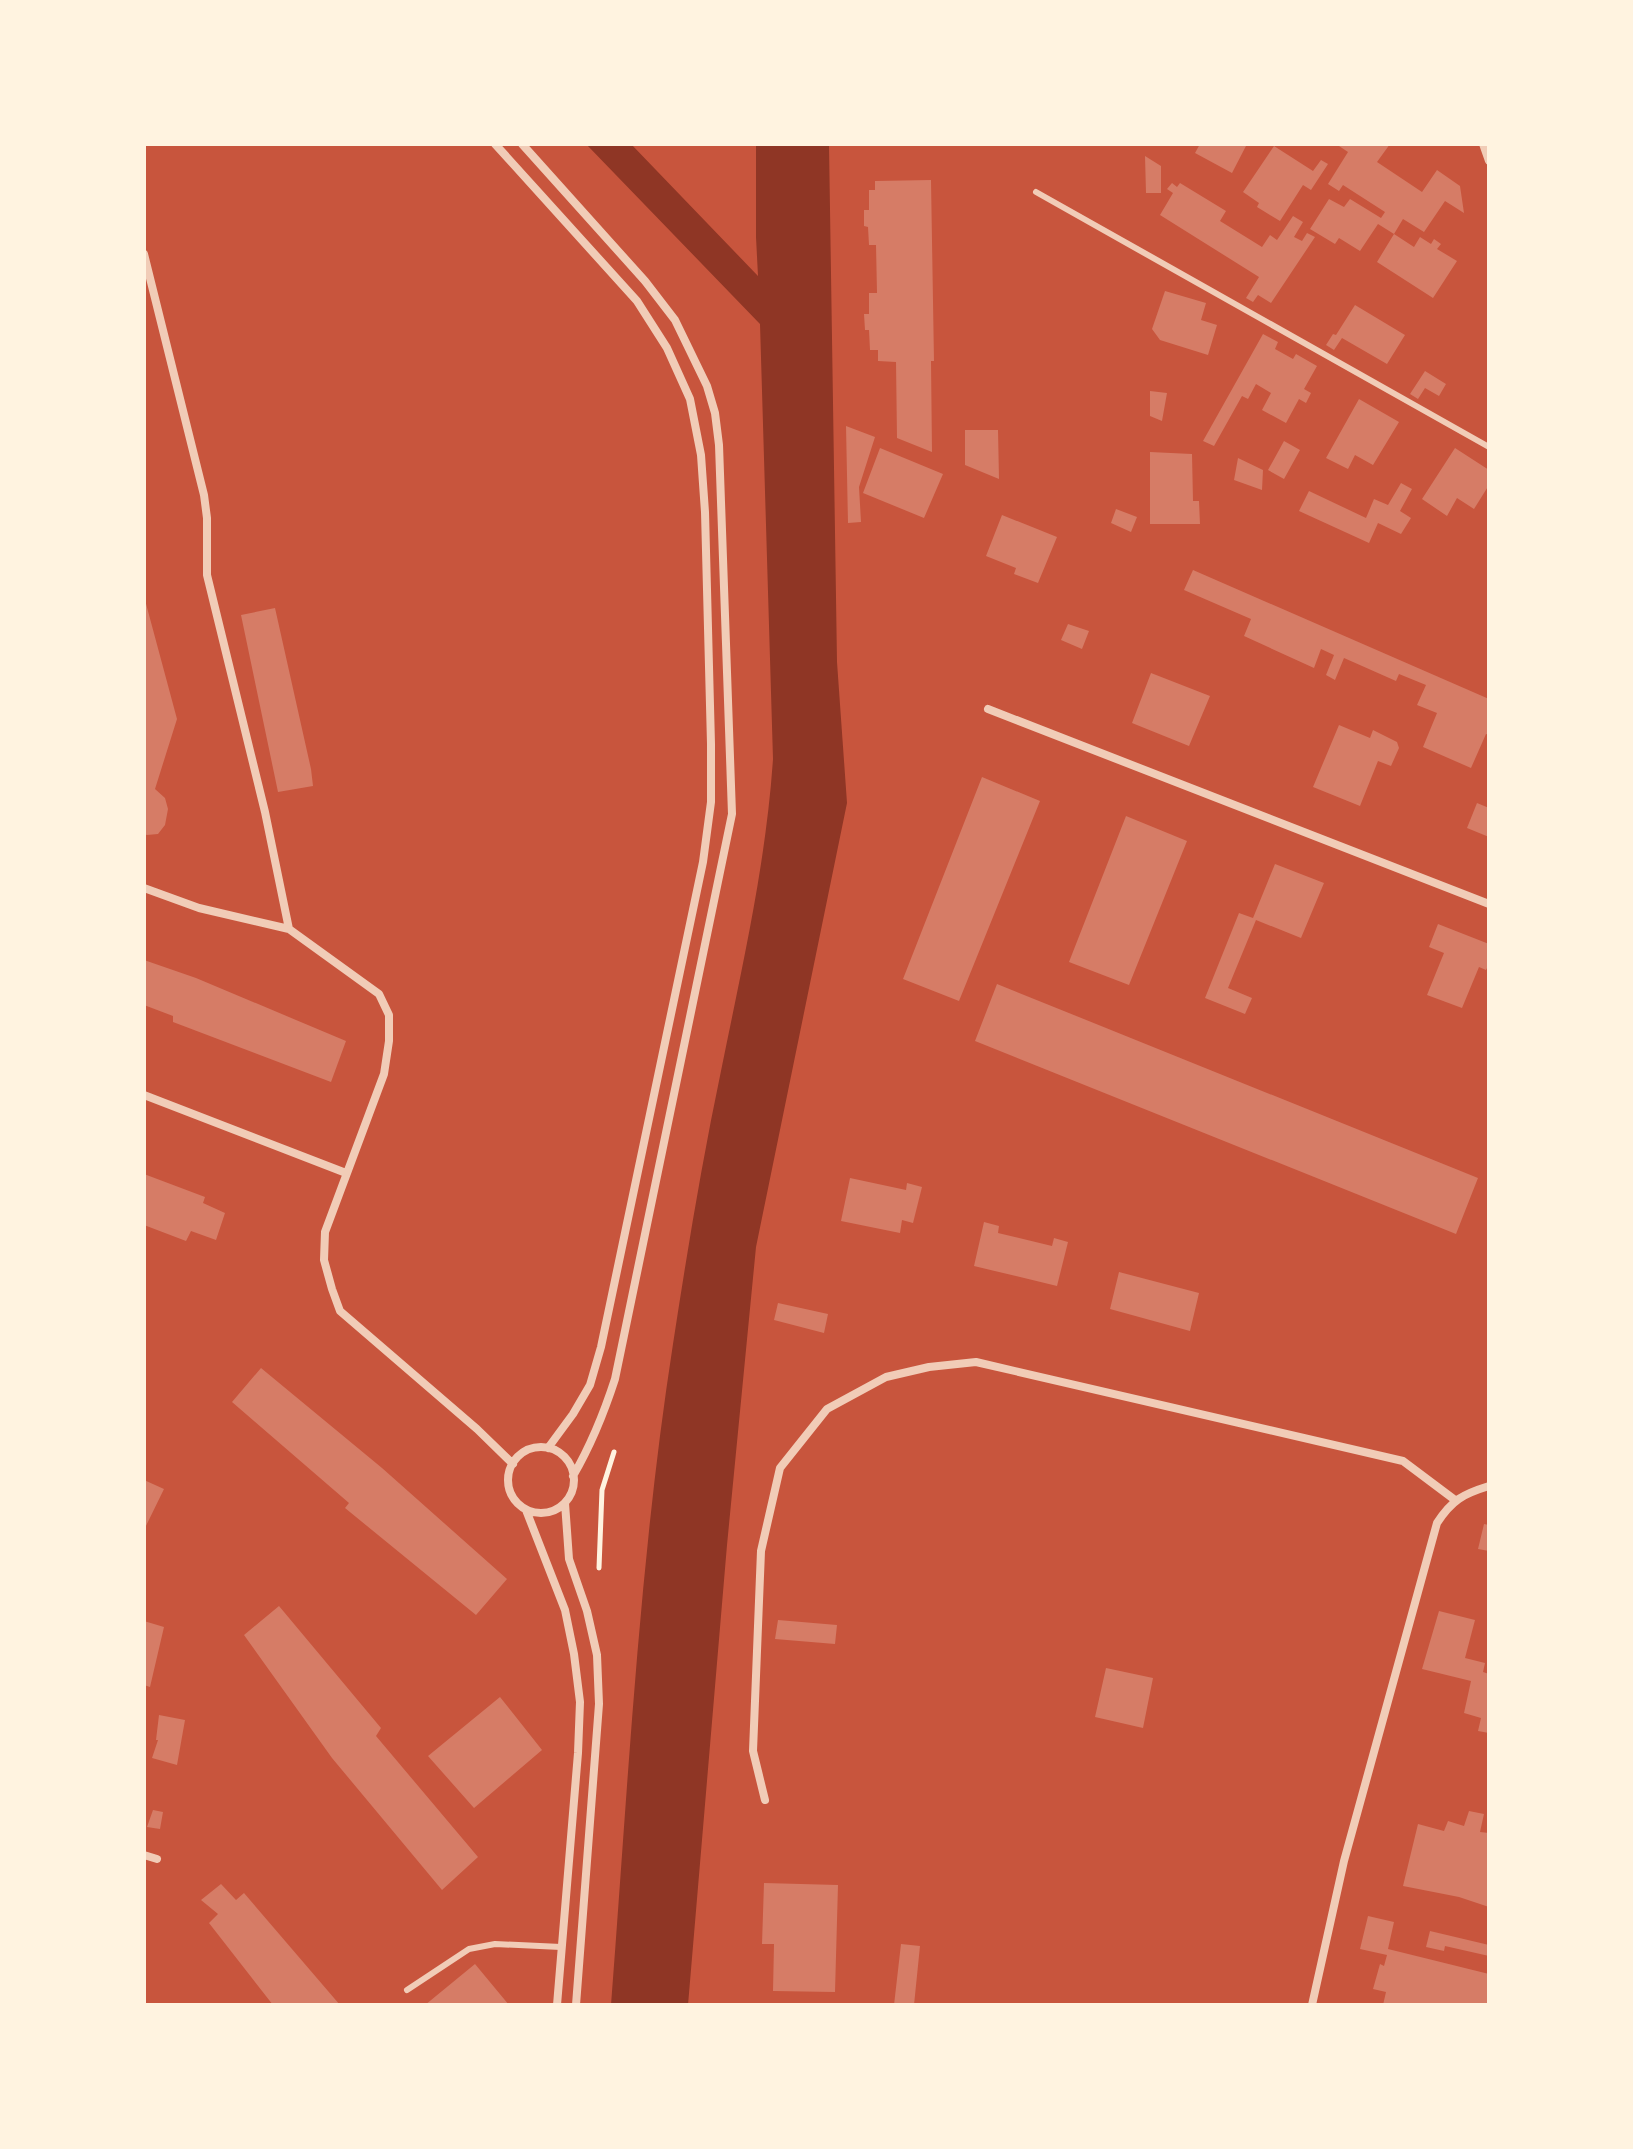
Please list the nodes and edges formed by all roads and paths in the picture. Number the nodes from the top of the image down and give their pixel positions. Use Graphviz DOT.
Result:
graph roads {
  1 [pos="495,144"];
  2 [pos="522,144"];
  3 [pos="1483,144"];
  4 [pos="1489,161"];
  5 [pos="1036,192"];
  6 [pos="144,254"];
  7 [pos="1489,447"];
  8 [pos="988,709"];
  9 [pos="144,888"];
  10 [pos="1489,904"];
  11 [pos="289,929"];
  12 [pos="144,1095"];
  13 [pos="346,1173"];
  14 [pos="548,1448"];
  15 [pos="513,1464"];
  16 [pos="573,1476"];
  17 [pos="1489,1486"];
  18 [pos="1455,1500"];
  19 [pos="565,1503"];
  20 [pos="526,1510"];
  21 [pos="765,1800"];
  22 [pos="144,1855"];
  23 [pos="157,1859"];
  24 [pos="561,1947"];
  25 [pos="407,1990"];
  26 [pos="557,2005"];
  27 [pos="576,2005"];
  28 [pos="1312,2005"];
  1 -- 14 [label="street"];
  2 -- 16 [label="street"];
  3 -- 4 [label="street"];
  5 -- 7 [label="lane"];
  6 -- 11 [label="street"];
  8 -- 10 [label="street"];
  9 -- 11 [label="street"];
  11 -- 13 [label="street"];
  12 -- 13 [label="street"];
  13 -- 15 [label="street"];
  14 -- 15 [label="street"];
  14 -- 16 [label="street"];
  15 -- 20 [label="street"];
  16 -- 19 [label="street"];
  17 -- 18 [label="street"];
  18 -- 21 [label="street"];
  18 -- 28 [label="street"];
  19 -- 20 [label="street"];
  19 -- 27 [label="street"];
  20 -- 24 [label="street"];
  22 -- 23 [label="street"];
  24 -- 25 [label="lane"];
  24 -- 26 [label="street"];
}
